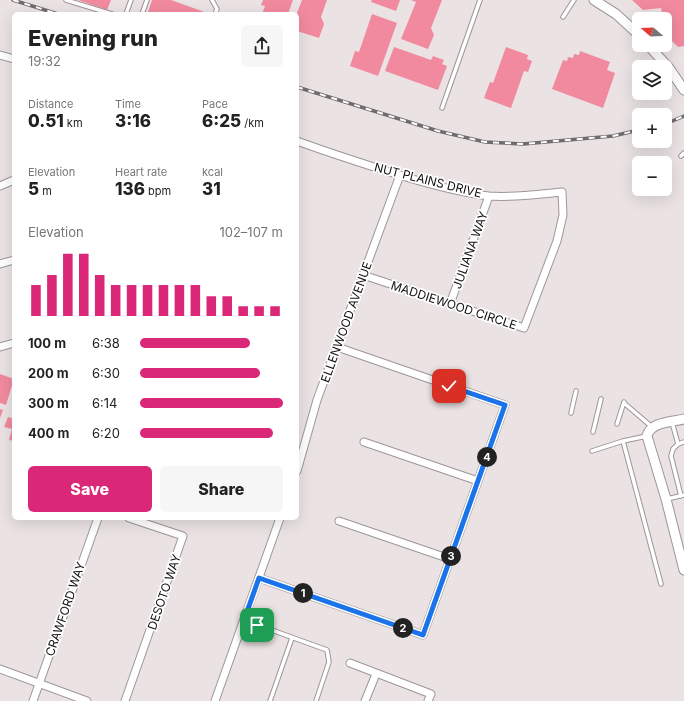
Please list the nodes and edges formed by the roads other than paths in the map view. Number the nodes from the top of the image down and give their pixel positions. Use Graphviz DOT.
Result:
graph roads {
  1 [pos="66,0"];
  2 [pos="131,0"];
  3 [pos="147,0"];
  4 [pos="212,0"];
  5 [pos="480,0"];
  6 [pos="574,0"];
  7 [pos="594,0"];
  8 [pos="105,12"];
  9 [pos="127,12"];
  10 [pos="143,12"];
  11 [pos="216,12"];
  12 [pos="563,17"];
  13 [pos="632,29"];
  14 [pos="654,52"];
  15 [pos="0,55"];
  16 [pos="12,58"];
  17 [pos="684,90"];
  18 [pos="442,108"];
  19 [pos="299,142"];
  20 [pos="400,175"];
  21 [pos="12,181"];
  22 [pos="0,186"];
  23 [pos="562,192"];
  24 [pos="489,196"];
  25 [pos="12,261"];
  26 [pos="0,264"];
  27 [pos="363,275"];
  28 [pos="450,304"];
  29 [pos="12,344"];
  30 [pos="337,346"];
  31 [pos="0,348"];
  32 [pos="576,392"];
  33 [pos="601,399"];
  34 [pos="571,413"];
  35 [pos="684,419"];
  36 [pos="672,422"];
  37 [pos="617,424"];
  38 [pos="652,427"];
  39 [pos="593,432"];
  40 [pos="647,436"];
  41 [pos="623,441"];
  42 [pos="364,442"];
  43 [pos="684,442"];
  44 [pos="678,444"];
  45 [pos="592,451"];
  46 [pos="299,464"];
  47 [pos="478,481"];
  48 [pos="683,496"];
  49 [pos="666,499"];
  50 [pos="97,520"];
  51 [pos="135,520"];
  52 [pos="279,520"];
  53 [pos="339,521"];
  54 [pos="450,559"];
  55 [pos="684,570"];
  56 [pos="259,578"];
  57 [pos="661,584"];
  58 [pos="244,620"];
  59 [pos="292,638"];
  60 [pos="350,663"];
  61 [pos="0,669"];
  62 [pos="376,674"];
  63 [pos="40,683"];
  64 [pos="33,701"];
  65 [pos="87,701"];
  66 [pos="125,701"];
  67 [pos="215,701"];
  68 [pos="270,701"];
  69 [pos="316,701"];
  70 [pos="365,701"];
  71 [pos="428,701"];
  1 -- 8 [label="lane"];
  2 -- 9 [label="lane"];
  3 -- 10 [label="lane"];
  4 -- 11 [label="lane"];
  5 -- 18 [label="lane"];
  6 -- 12 [label="lane"];
  7 -- 13 [label="street"];
  14 -- 17 [label="street"];
  15 -- 16 [label="street"];
  19 -- 20 [label="street, NUT PLAINS DRIVE"];
  20 -- 24 [label="street, NUT PLAINS DRIVE"];
  20 -- 27 [label="street, ELLENWOOD AVENUE"];
  21 -- 22 [label="street"];
  23 -- 24 [label="street, NUT PLAINS DRIVE"];
  23 -- 28 [label="street, MADDIEWOOD CIRCLE"];
  24 -- 28 [label="street, JULIANA WAY"];
  25 -- 26 [label="street"];
  27 -- 28 [label="street, MADDIEWOOD CIRCLE"];
  27 -- 30 [label="street, ELLENWOOD AVENUE"];
  29 -- 31 [label="street"];
  30 -- 46 [label="street, ELLENWOOD AVENUE"];
  30 -- 47 [label="street"];
  32 -- 34 [label="lane"];
  33 -- 39 [label="lane"];
  35 -- 36 [label="street"];
  36 -- 38 [label="street"];
  36 -- 44 [label="lane"];
  37 -- 38 [label="lane"];
  38 -- 40 [label="street"];
  40 -- 41 [label="lane"];
  40 -- 49 [label="street"];
  41 -- 45 [label="lane"];
  41 -- 57 [label="lane"];
  42 -- 47 [label="street"];
  43 -- 44 [label="lane"];
  44 -- 48 [label="lane"];
  47 -- 54 [label="street"];
  48 -- 49 [label="lane"];
  49 -- 55 [label="street"];
  50 -- 63 [label="street, CRAWFORD WAY"];
  51 -- 66 [label="street, DESOTO WAY"];
  52 -- 56 [label="street"];
  53 -- 54 [label="street"];
  54 -- 56 [label="street"];
  56 -- 58 [label="street"];
  58 -- 59 [label="lane"];
  58 -- 67 [label="street"];
  59 -- 68 [label="lane"];
  59 -- 69 [label="lane"];
  60 -- 62 [label="street"];
  61 -- 63 [label="street"];
  62 -- 70 [label="street"];
  62 -- 71 [label="street"];
  63 -- 64 [label="street, CRAWFORD WAY"];
  63 -- 65 [label="street"];
}
